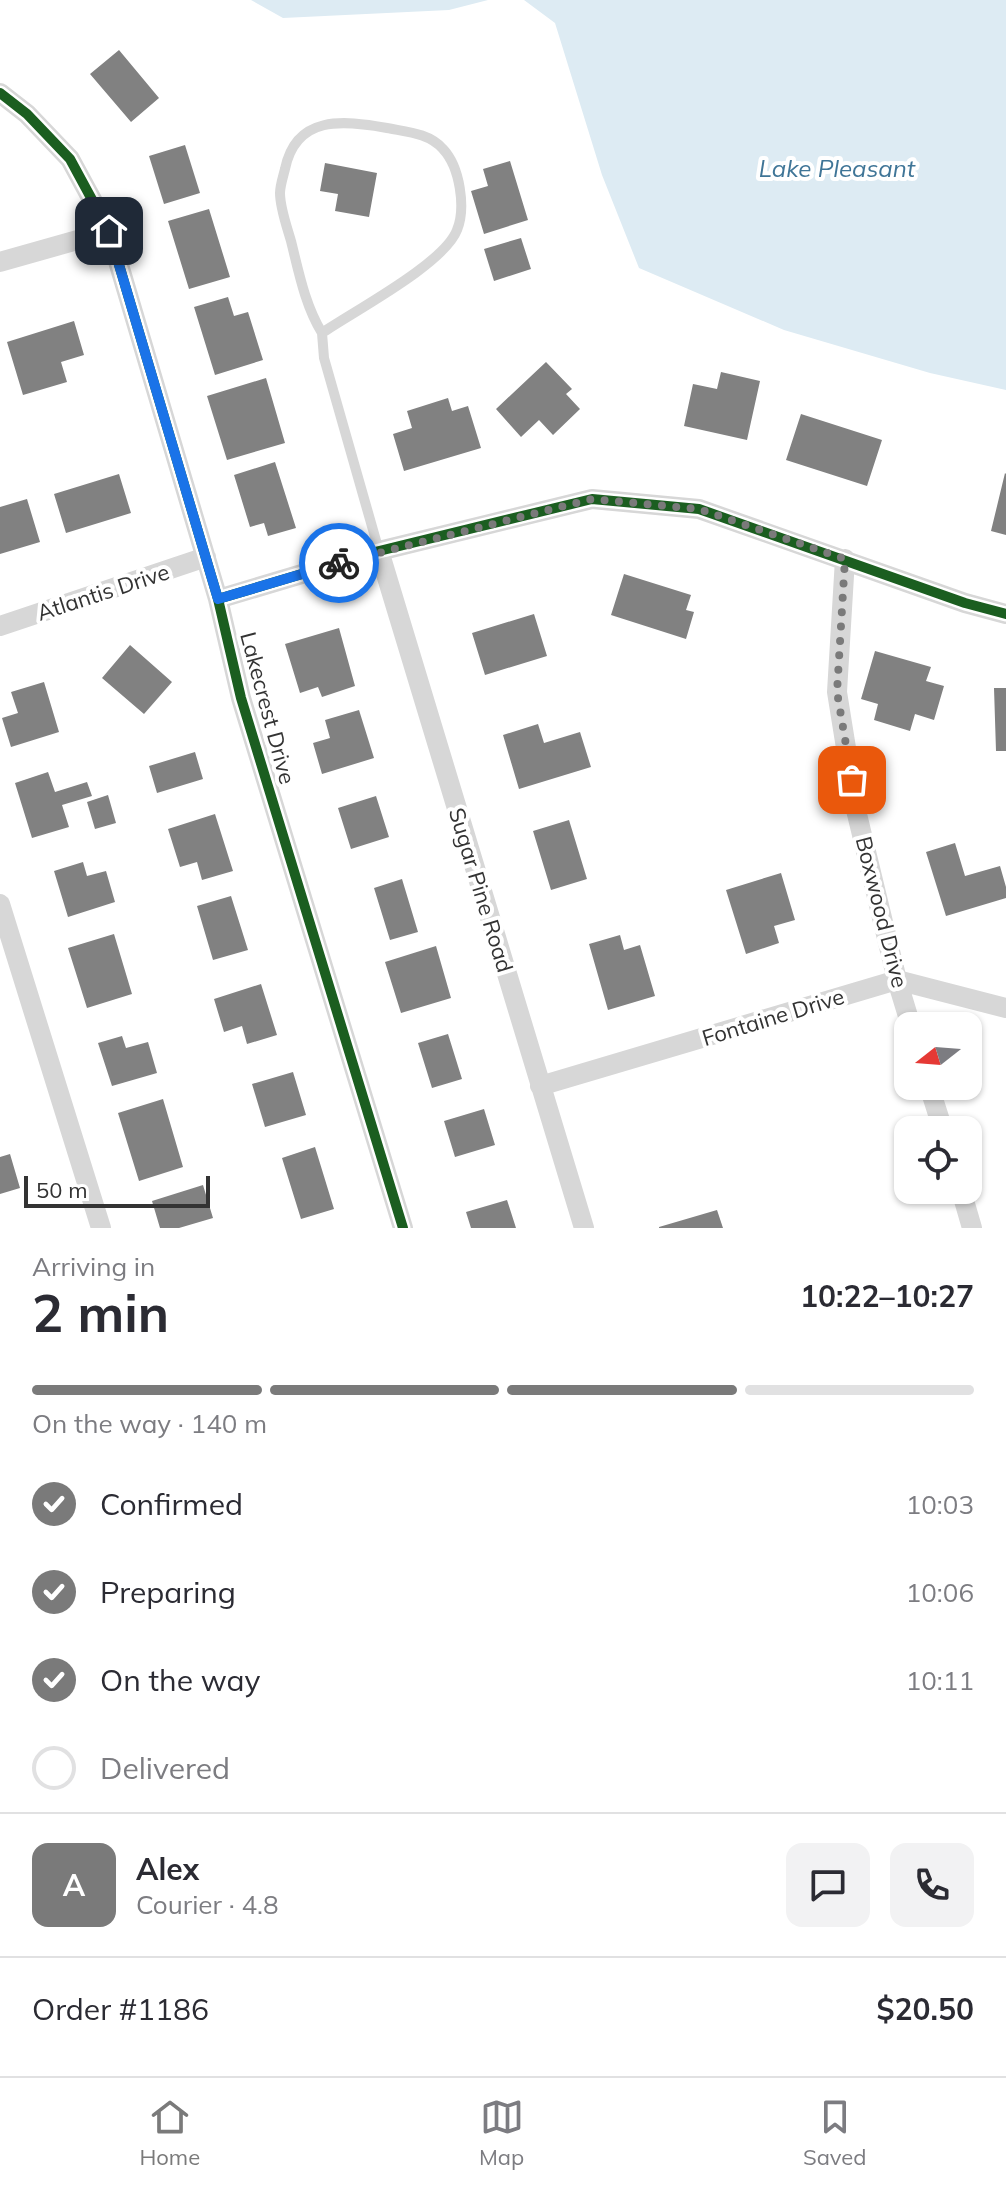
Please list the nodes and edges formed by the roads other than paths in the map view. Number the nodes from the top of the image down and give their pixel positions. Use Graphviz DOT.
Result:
graph roads {
  1 [pos="0,93"];
  2 [pos="109,231"];
  3 [pos="0,262"];
  4 [pos="322,333"];
  5 [pos="379,551"];
  6 [pos="206,557"];
  7 [pos="845,559"];
  8 [pos="218,599"];
  9 [pos="1006,614"];
  10 [pos="0,626"];
  11 [pos="0,904"];
  12 [pos="897,980"];
  13 [pos="1006,1008"];
  14 [pos="907,1012"];
  15 [pos="540,1086"];
  16 [pos="965,1204"];
  17 [pos="101,1228"];
  18 [pos="403,1228"];
  19 [pos="584,1228"];
  20 [pos="972,1228"];
  1 -- 2 [label="street, Lakecrest Drive"];
  2 -- 3 [label="street"];
  2 -- 6 [label="street, Lakecrest Drive"];
  4 -- 4 [label="lane"];
  4 -- 5 [label="lane"];
  5 -- 7 [label="street"];
  5 -- 8 [label="street"];
  5 -- 15 [label="street, Sugar Pine Road"];
  6 -- 8 [label="street, Lakecrest Drive"];
  6 -- 10 [label="street, Atlantis Drive"];
  7 -- 9 [label="street"];
  7 -- 12 [label="street, Boxwood Drive"];
  8 -- 18 [label="street, Lakecrest Drive"];
  11 -- 17 [label="street"];
  12 -- 13 [label="street"];
  12 -- 14 [label="street, Boxwood Drive"];
  12 -- 15 [label="street, Fontaine Drive"];
  15 -- 19 [label="street, Sugar Pine Road"];
  16 -- 20 [label="street"];
}
